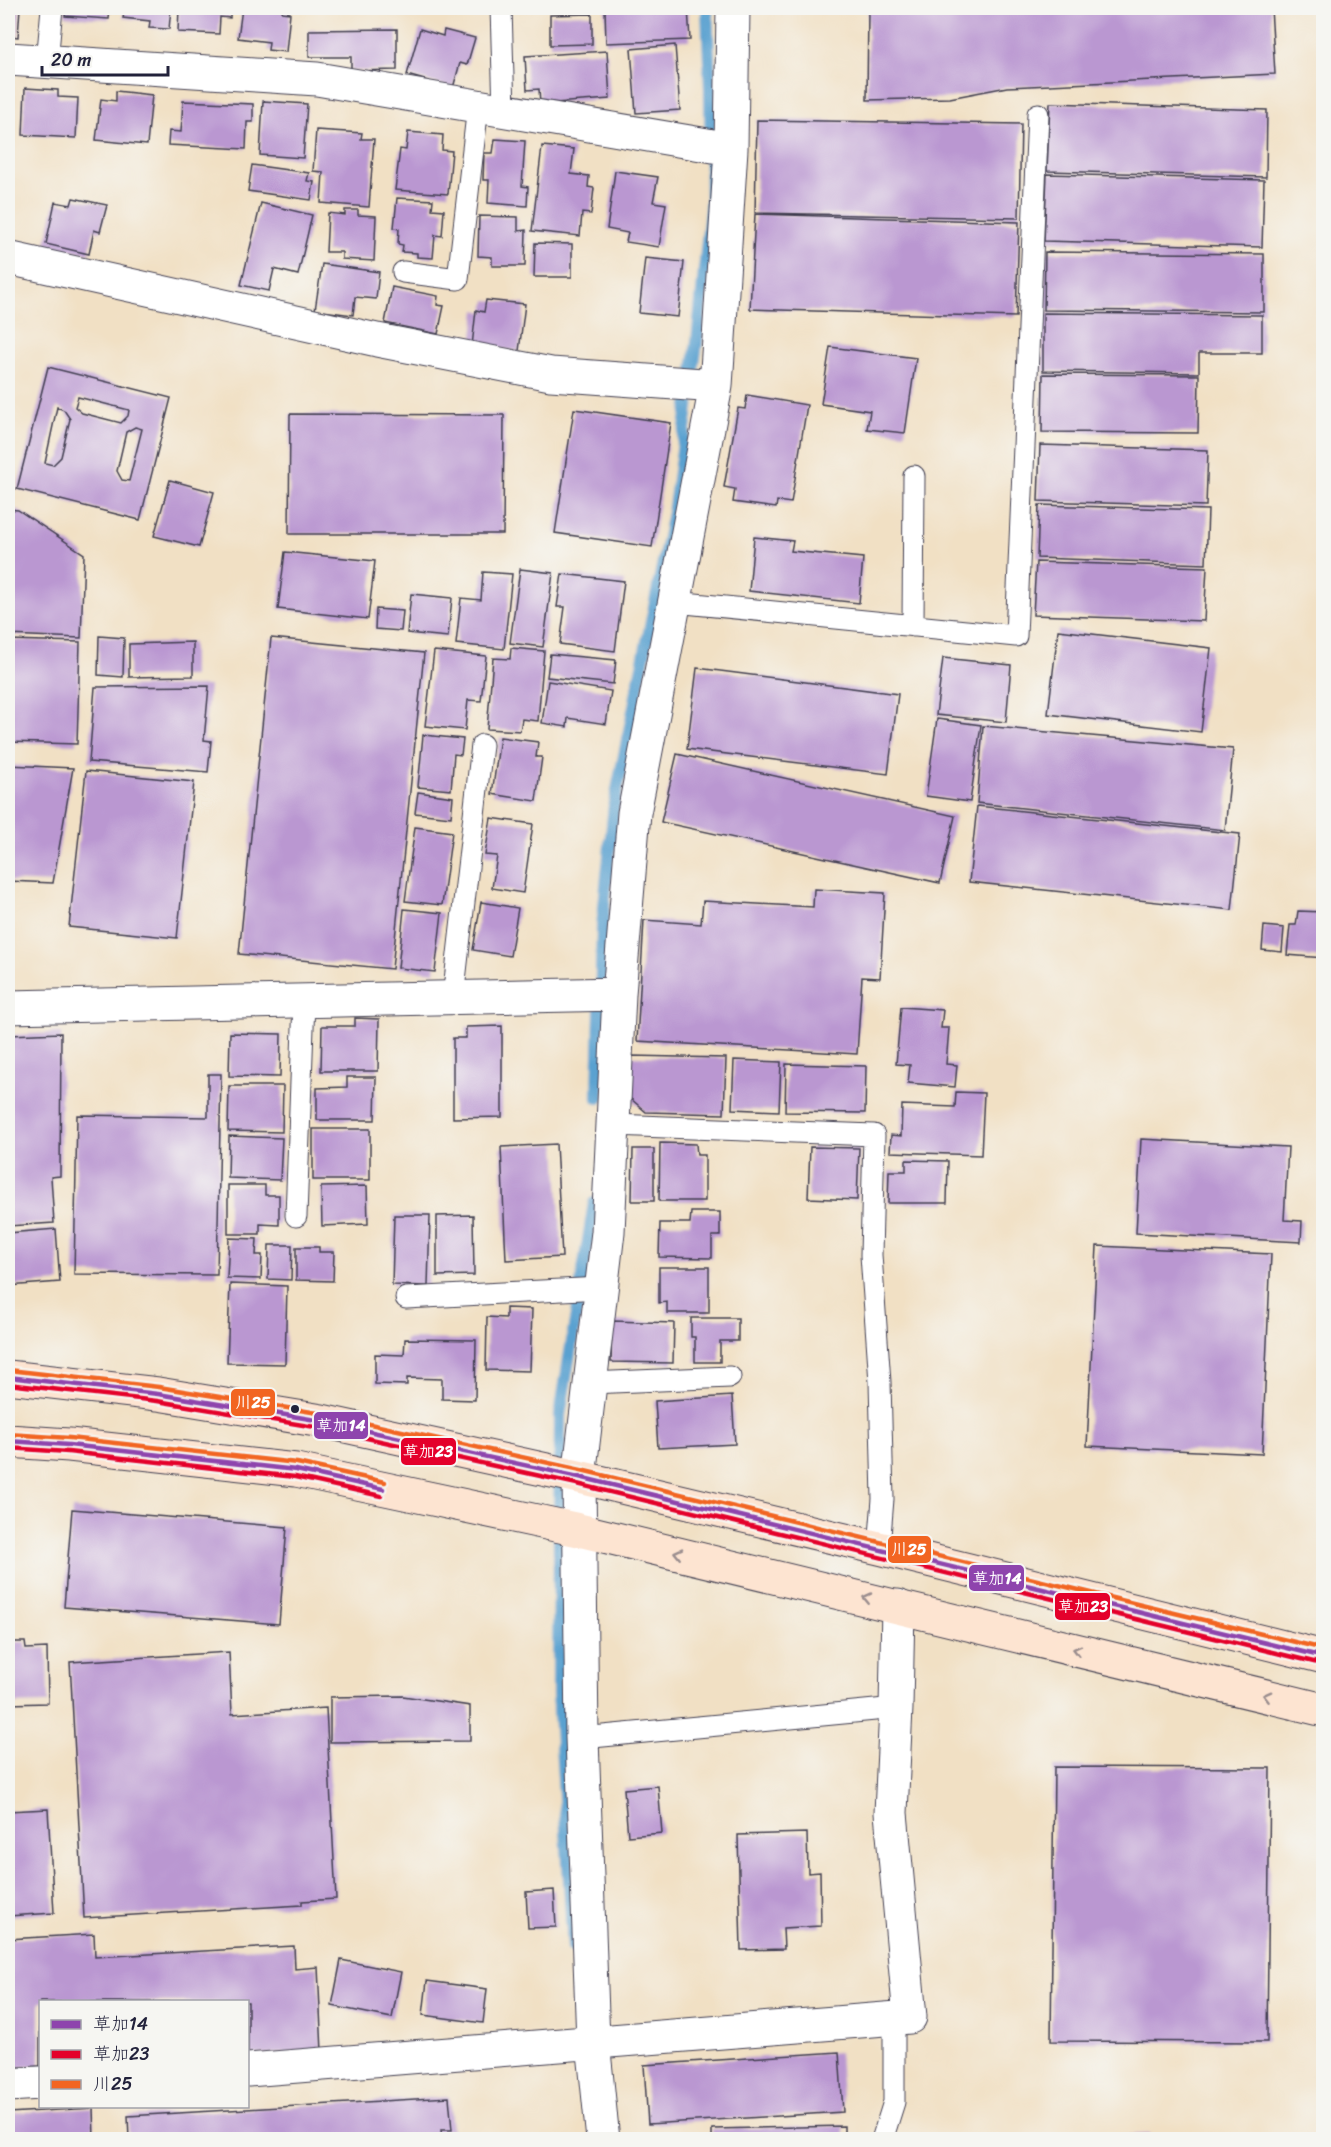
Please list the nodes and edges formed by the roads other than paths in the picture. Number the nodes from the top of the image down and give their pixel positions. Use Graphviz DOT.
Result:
graph roads {
  1 [pos="52,8"];
  2 [pos="501,8"];
  3 [pos="733,8"];
  4 [pos="8,59"];
  5 [pos="47,62"];
  6 [pos="491,108"];
  7 [pos="1038,114"];
  8 [pos="731,149"];
  9 [pos="8,258"];
  10 [pos="403,272"];
  11 [pos="716,386"];
  12 [pos="914,476"];
  13 [pos="675,602"];
  14 [pos="913,626"];
  15 [pos="482,745"];
  16 [pos="619,994"];
  17 [pos="453,998"];
  18 [pos="304,1001"];
  19 [pos="8,1007"];
  20 [pos="613,1125"];
  21 [pos="296,1216"];
  22 [pos="601,1288"];
  23 [pos="406,1298"];
  24 [pos="8,1377"];
  25 [pos="730,1377"];
  26 [pos="590,1383"];
  27 [pos="8,1441"];
  28 [pos="579,1477"];
  29 [pos="579,1530"];
  30 [pos="879,1548"];
  31 [pos="898,1606"];
  32 [pos="1323,1657"];
  33 [pos="896,1708"];
  34 [pos="1323,1710"];
  35 [pos="582,1738"];
  36 [pos="894,2018"];
  37 [pos="592,2042"];
  38 [pos="249,2070"];
  39 [pos="39,2083"];
  40 [pos="8,2085"];
  41 [pos="603,2139"];
  42 [pos="882,2139"];
  1 -- 5 [label="lane"];
  2 -- 6 [label="lane"];
  3 -- 8 [label="street"];
  4 -- 5 [label="street"];
  5 -- 6 [label="street"];
  6 -- 8 [label="street"];
  6 -- 10 [label="lane"];
  7 -- 14 [label="lane"];
  8 -- 11 [label="street"];
  9 -- 11 [label="street"];
  11 -- 13 [label="street"];
  12 -- 14 [label="lane"];
  13 -- 14 [label="lane"];
  13 -- 16 [label="street"];
  15 -- 17 [label="lane"];
  16 -- 17 [label="street"];
  16 -- 20 [label="street"];
  17 -- 18 [label="street"];
  18 -- 19 [label="street"];
  18 -- 21 [label="lane"];
  20 -- 22 [label="street"];
  20 -- 30 [label="lane"];
  22 -- 23 [label="lane"];
  22 -- 26 [label="street"];
  24 -- 28 [label="street"];
  25 -- 26 [label="lane"];
  26 -- 28 [label="street"];
  27 -- 29 [label="street"];
  28 -- 29 [label="street"];
  28 -- 30 [label="street"];
  31 -- 29 [label="street, one-way"];
  29 -- 35 [label="street"];
  30 -- 32 [label="street"];
  31 -- 33 [label="street"];
  34 -- 31 [label="street, one-way"];
  33 -- 35 [label="lane"];
  33 -- 36 [label="street"];
  35 -- 37 [label="street"];
  36 -- 37 [label="street"];
  36 -- 42 [label="lane"];
  37 -- 38 [label="street"];
  37 -- 41 [label="street"];
  39 -- 40 [label="street"];
}
